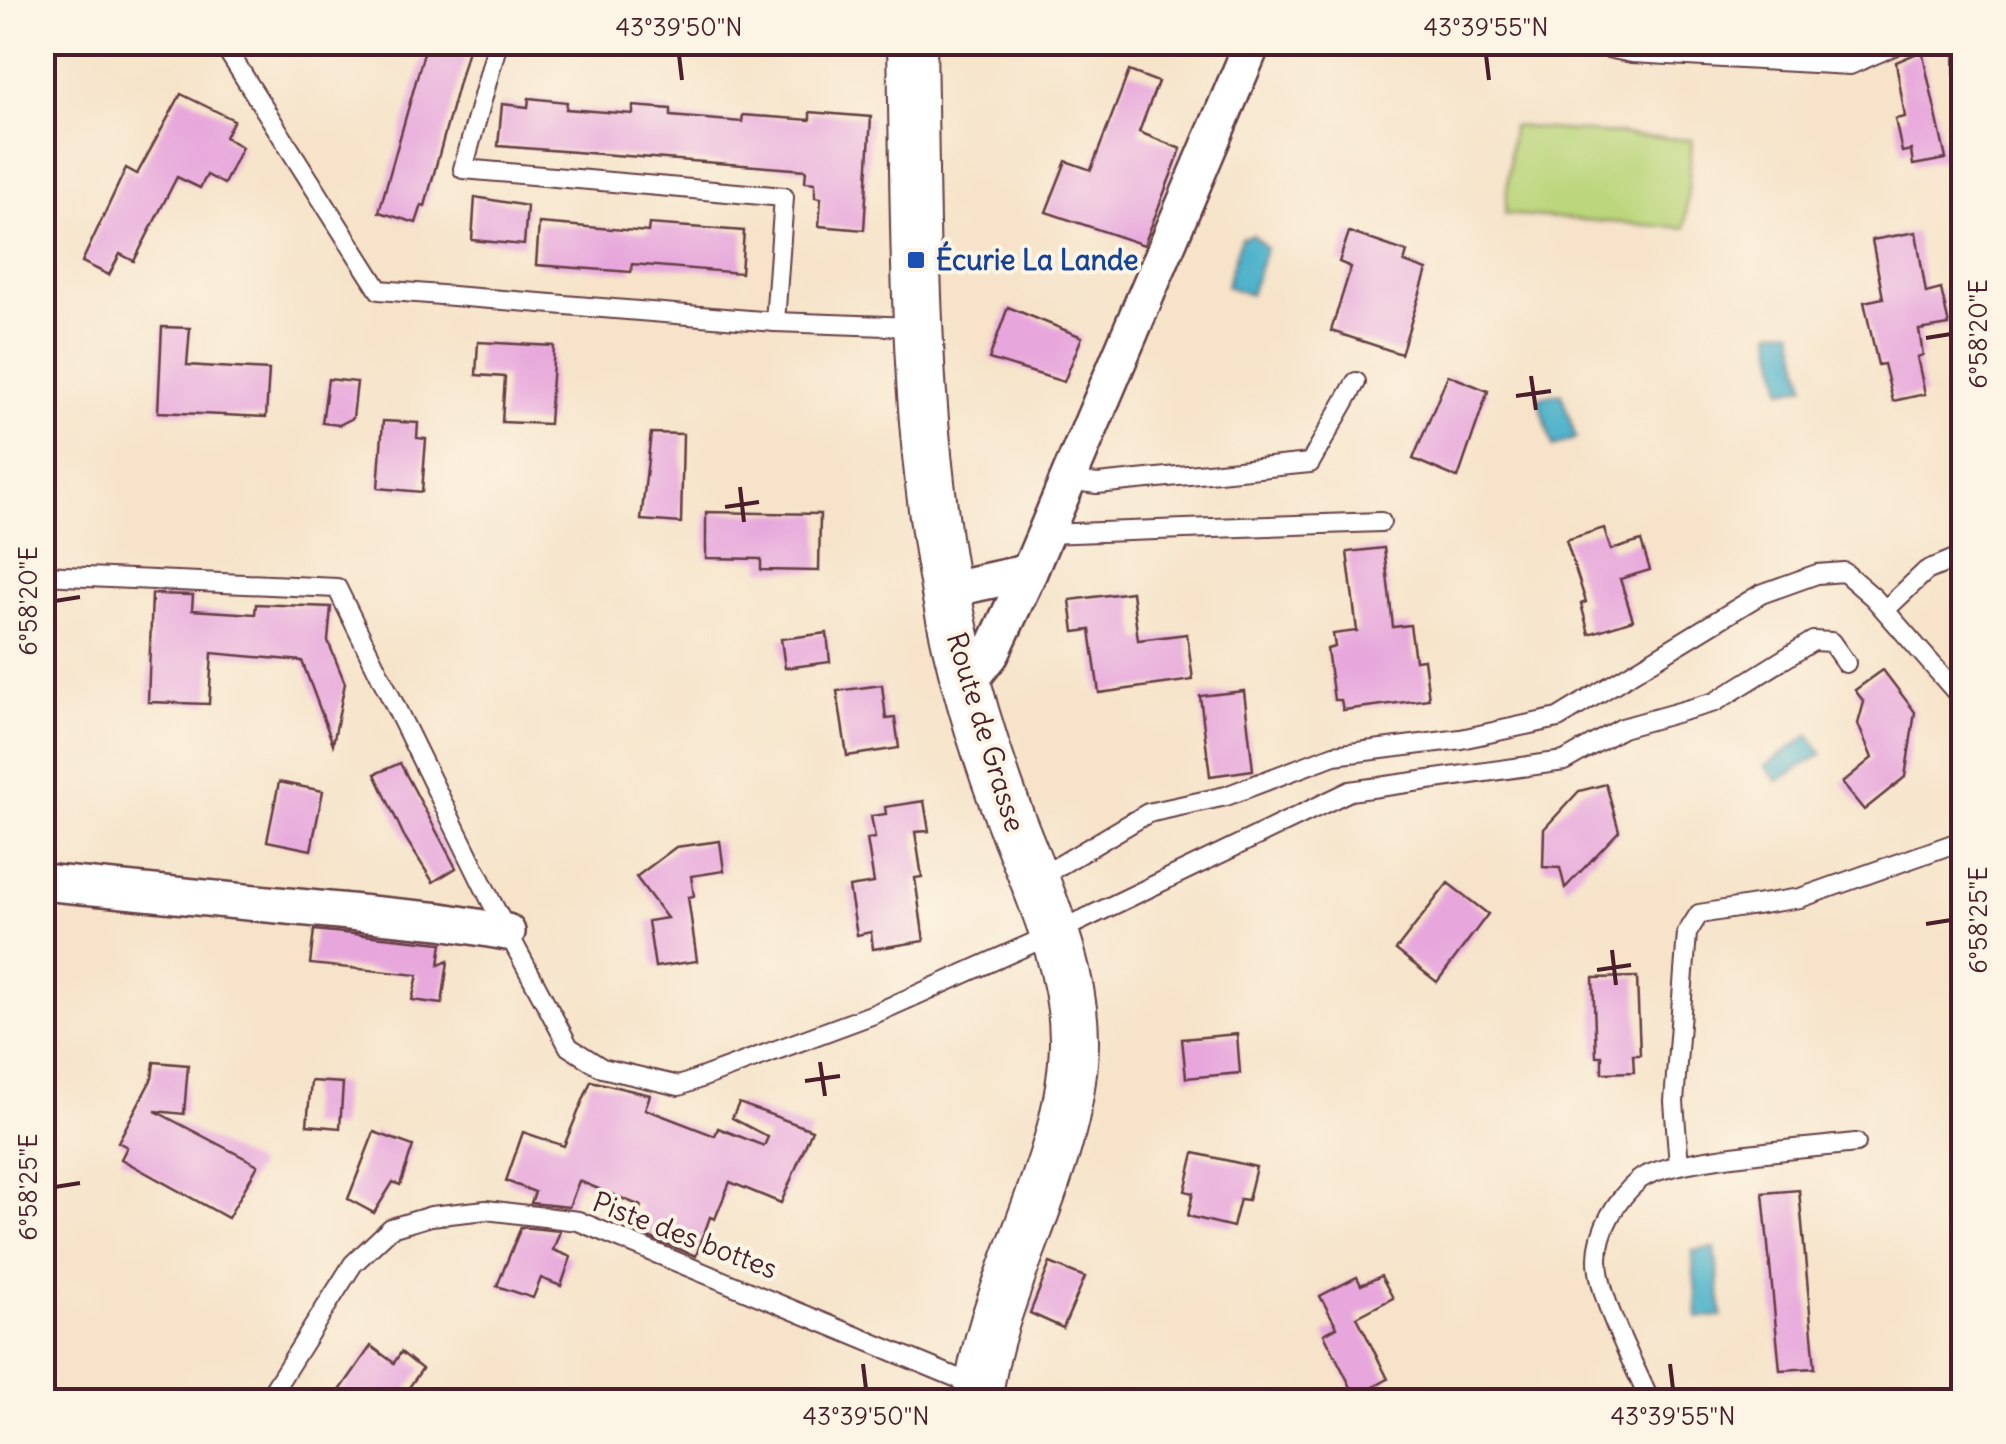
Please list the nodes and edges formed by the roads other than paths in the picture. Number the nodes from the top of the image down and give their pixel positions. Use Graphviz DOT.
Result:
graph roads {
  1 [pos="222,42"];
  2 [pos="498,42"];
  3 [pos="912,42"];
  4 [pos="1252,42"];
  5 [pos="1579,42"];
  6 [pos="1903,42"];
  7 [pos="1964,53"];
  8 [pos="1964,72"];
  9 [pos="774,322"];
  10 [pos="920,327"];
  11 [pos="1356,382"];
  12 [pos="1068,480"];
  13 [pos="1381,522"];
  14 [pos="1045,534"];
  15 [pos="1964,555"];
  16 [pos="1029,572"];
  17 [pos="42,574"];
  18 [pos="946,590"];
  19 [pos="1885,610"];
  20 [pos="1846,663"];
  21 [pos="967,684"];
  22 [pos="1964,701"];
  23 [pos="1964,840"];
  24 [pos="1035,881"];
  25 [pos="42,882"];
  26 [pos="507,932"];
  27 [pos="1055,933"];
  28 [pos="1856,1143"];
  29 [pos="1679,1166"];
  30 [pos="978,1394"];
  31 [pos="266,1402"];
  32 [pos="1650,1402"];
  1 -- 9 [label="lane"];
  2 -- 9 [label="lane"];
  3 -- 10 [label="street, Route de Grasse"];
  4 -- 12 [label="street"];
  5 -- 6 [label="lane"];
  7 -- 8 [label="lane"];
  9 -- 10 [label="lane"];
  10 -- 18 [label="street, Route de Grasse"];
  11 -- 12 [label="lane"];
  12 -- 14 [label="street"];
  13 -- 14 [label="lane"];
  14 -- 16 [label="street"];
  15 -- 19 [label="lane"];
  16 -- 18 [label="street"];
  16 -- 21 [label="street"];
  17 -- 26 [label="lane"];
  18 -- 21 [label="street, Route de Grasse"];
  19 -- 22 [label="lane"];
  19 -- 24 [label="lane"];
  20 -- 27 [label="lane"];
  21 -- 24 [label="street, Route de Grasse"];
  23 -- 29 [label="lane"];
  24 -- 27 [label="street, Route de Grasse"];
  25 -- 26 [label="street"];
  26 -- 27 [label="lane"];
  27 -- 30 [label="street, Route de Grasse"];
  28 -- 29 [label="lane"];
  29 -- 32 [label="lane"];
  30 -- 31 [label="lane, Piste des bottes"];
}
